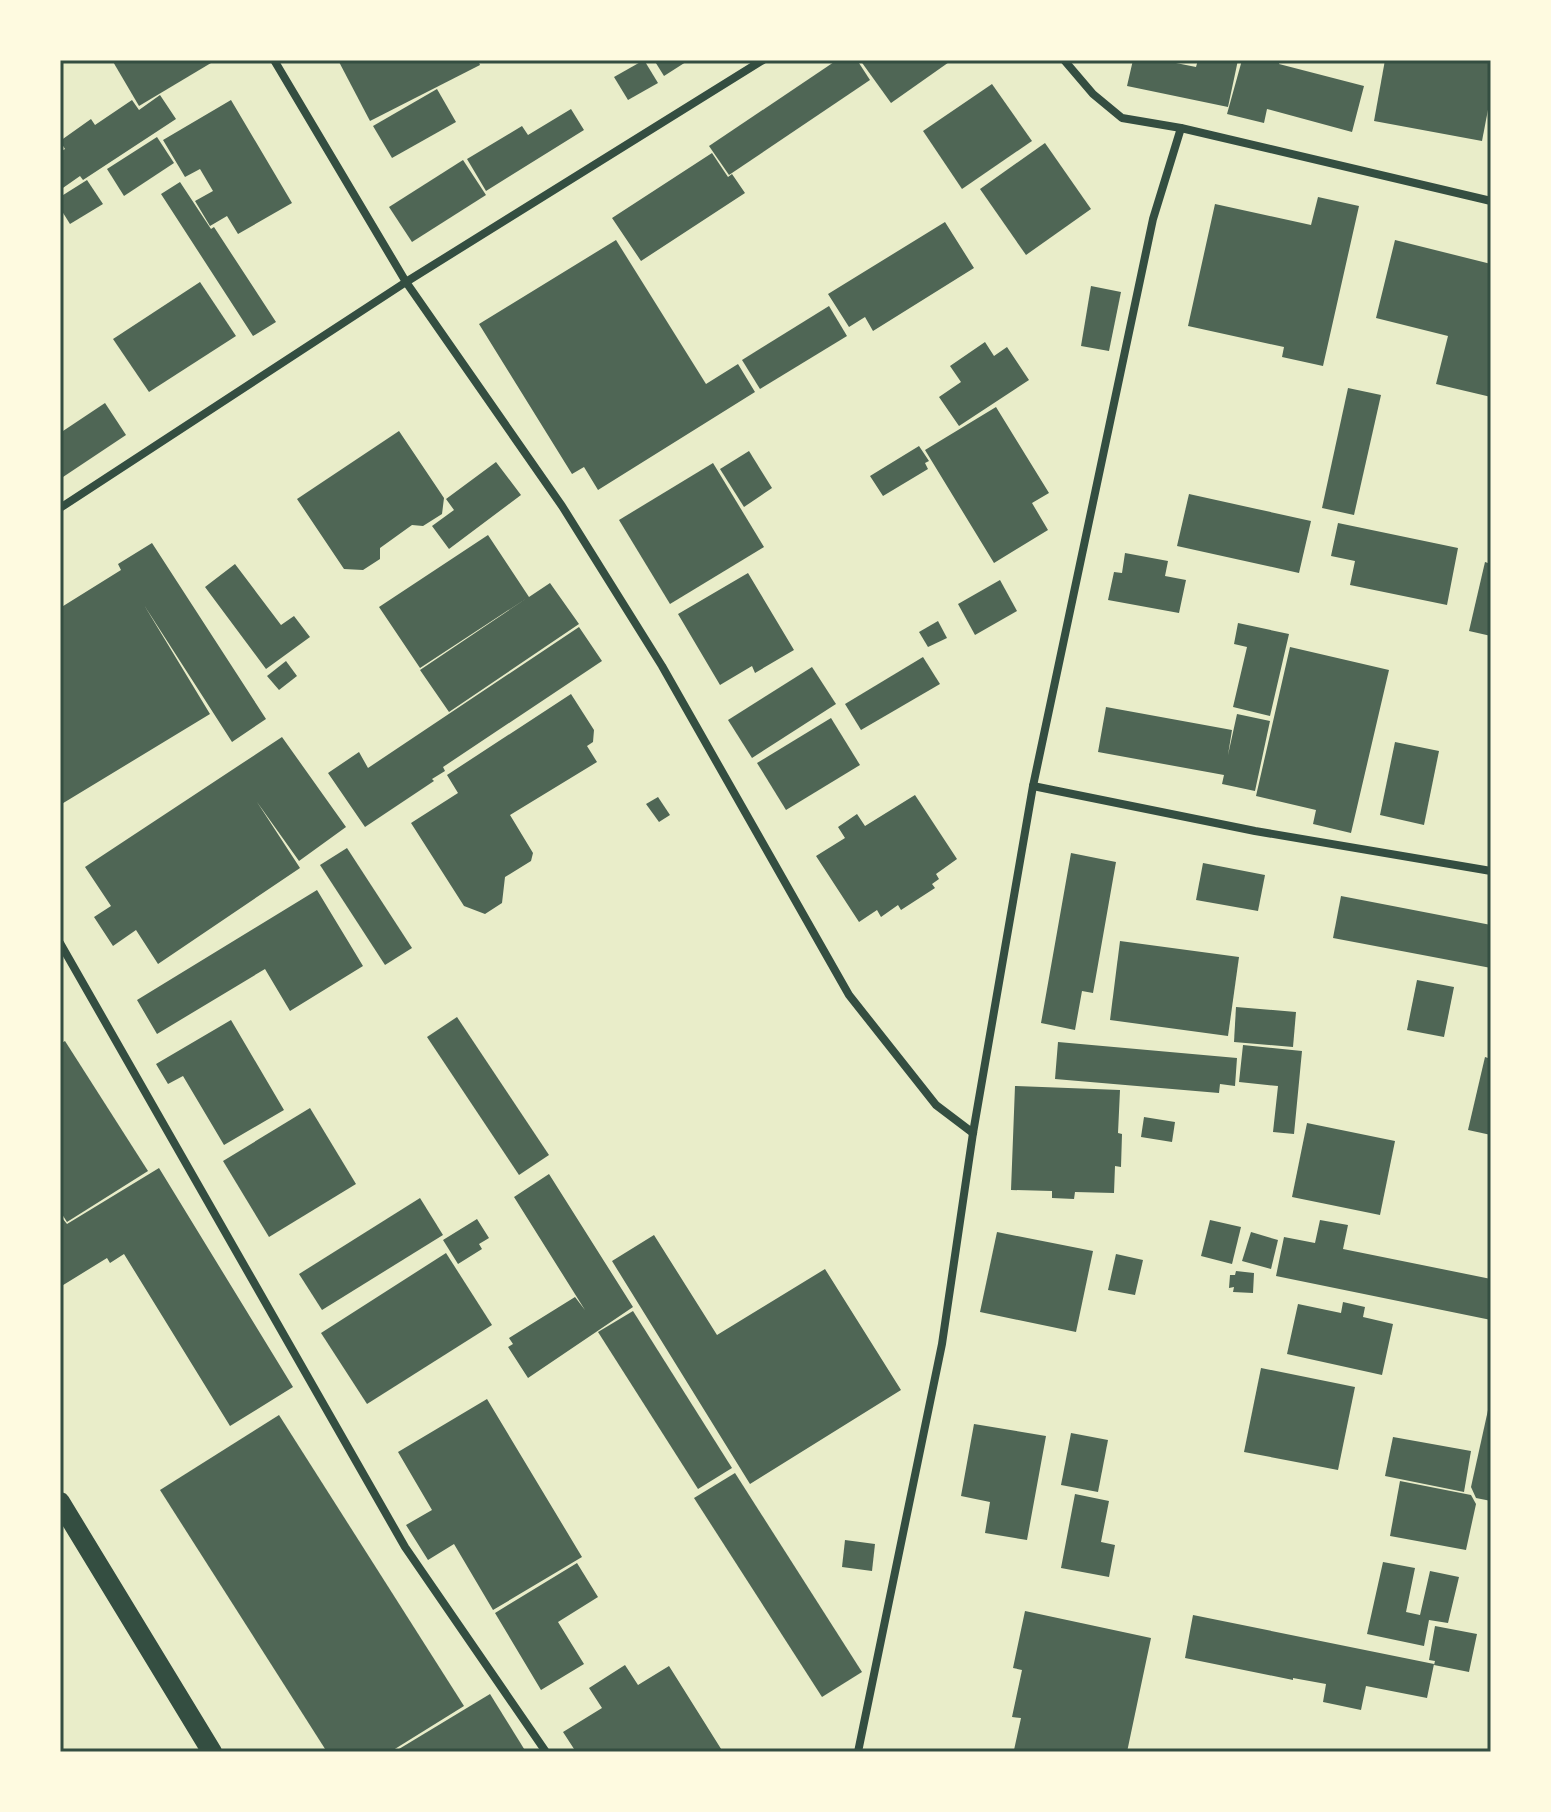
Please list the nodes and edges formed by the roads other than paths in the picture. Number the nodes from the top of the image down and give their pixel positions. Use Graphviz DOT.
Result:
graph roads {
  1 [pos="274,60"];
  2 [pos="763,60"];
  3 [pos="1064,60"];
  4 [pos="1181,128"];
  5 [pos="1491,201"];
  6 [pos="406,282"];
  7 [pos="60,508"];
  8 [pos="1033,786"];
  9 [pos="1491,871"];
  10 [pos="60,943"];
  11 [pos="973,1133"];
  12 [pos="60,1502"];
  13 [pos="212,1752"];
  14 [pos="546,1752"];
  15 [pos="858,1752"];
  1 -- 6 [label="street"];
  2 -- 6 [label="street"];
  3 -- 4 [label="street"];
  4 -- 5 [label="street"];
  4 -- 8 [label="street"];
  6 -- 7 [label="street"];
  6 -- 11 [label="street"];
  8 -- 9 [label="street"];
  8 -- 11 [label="street"];
  10 -- 14 [label="street"];
  11 -- 15 [label="street"];
  12 -- 13 [label="main road"];
}
